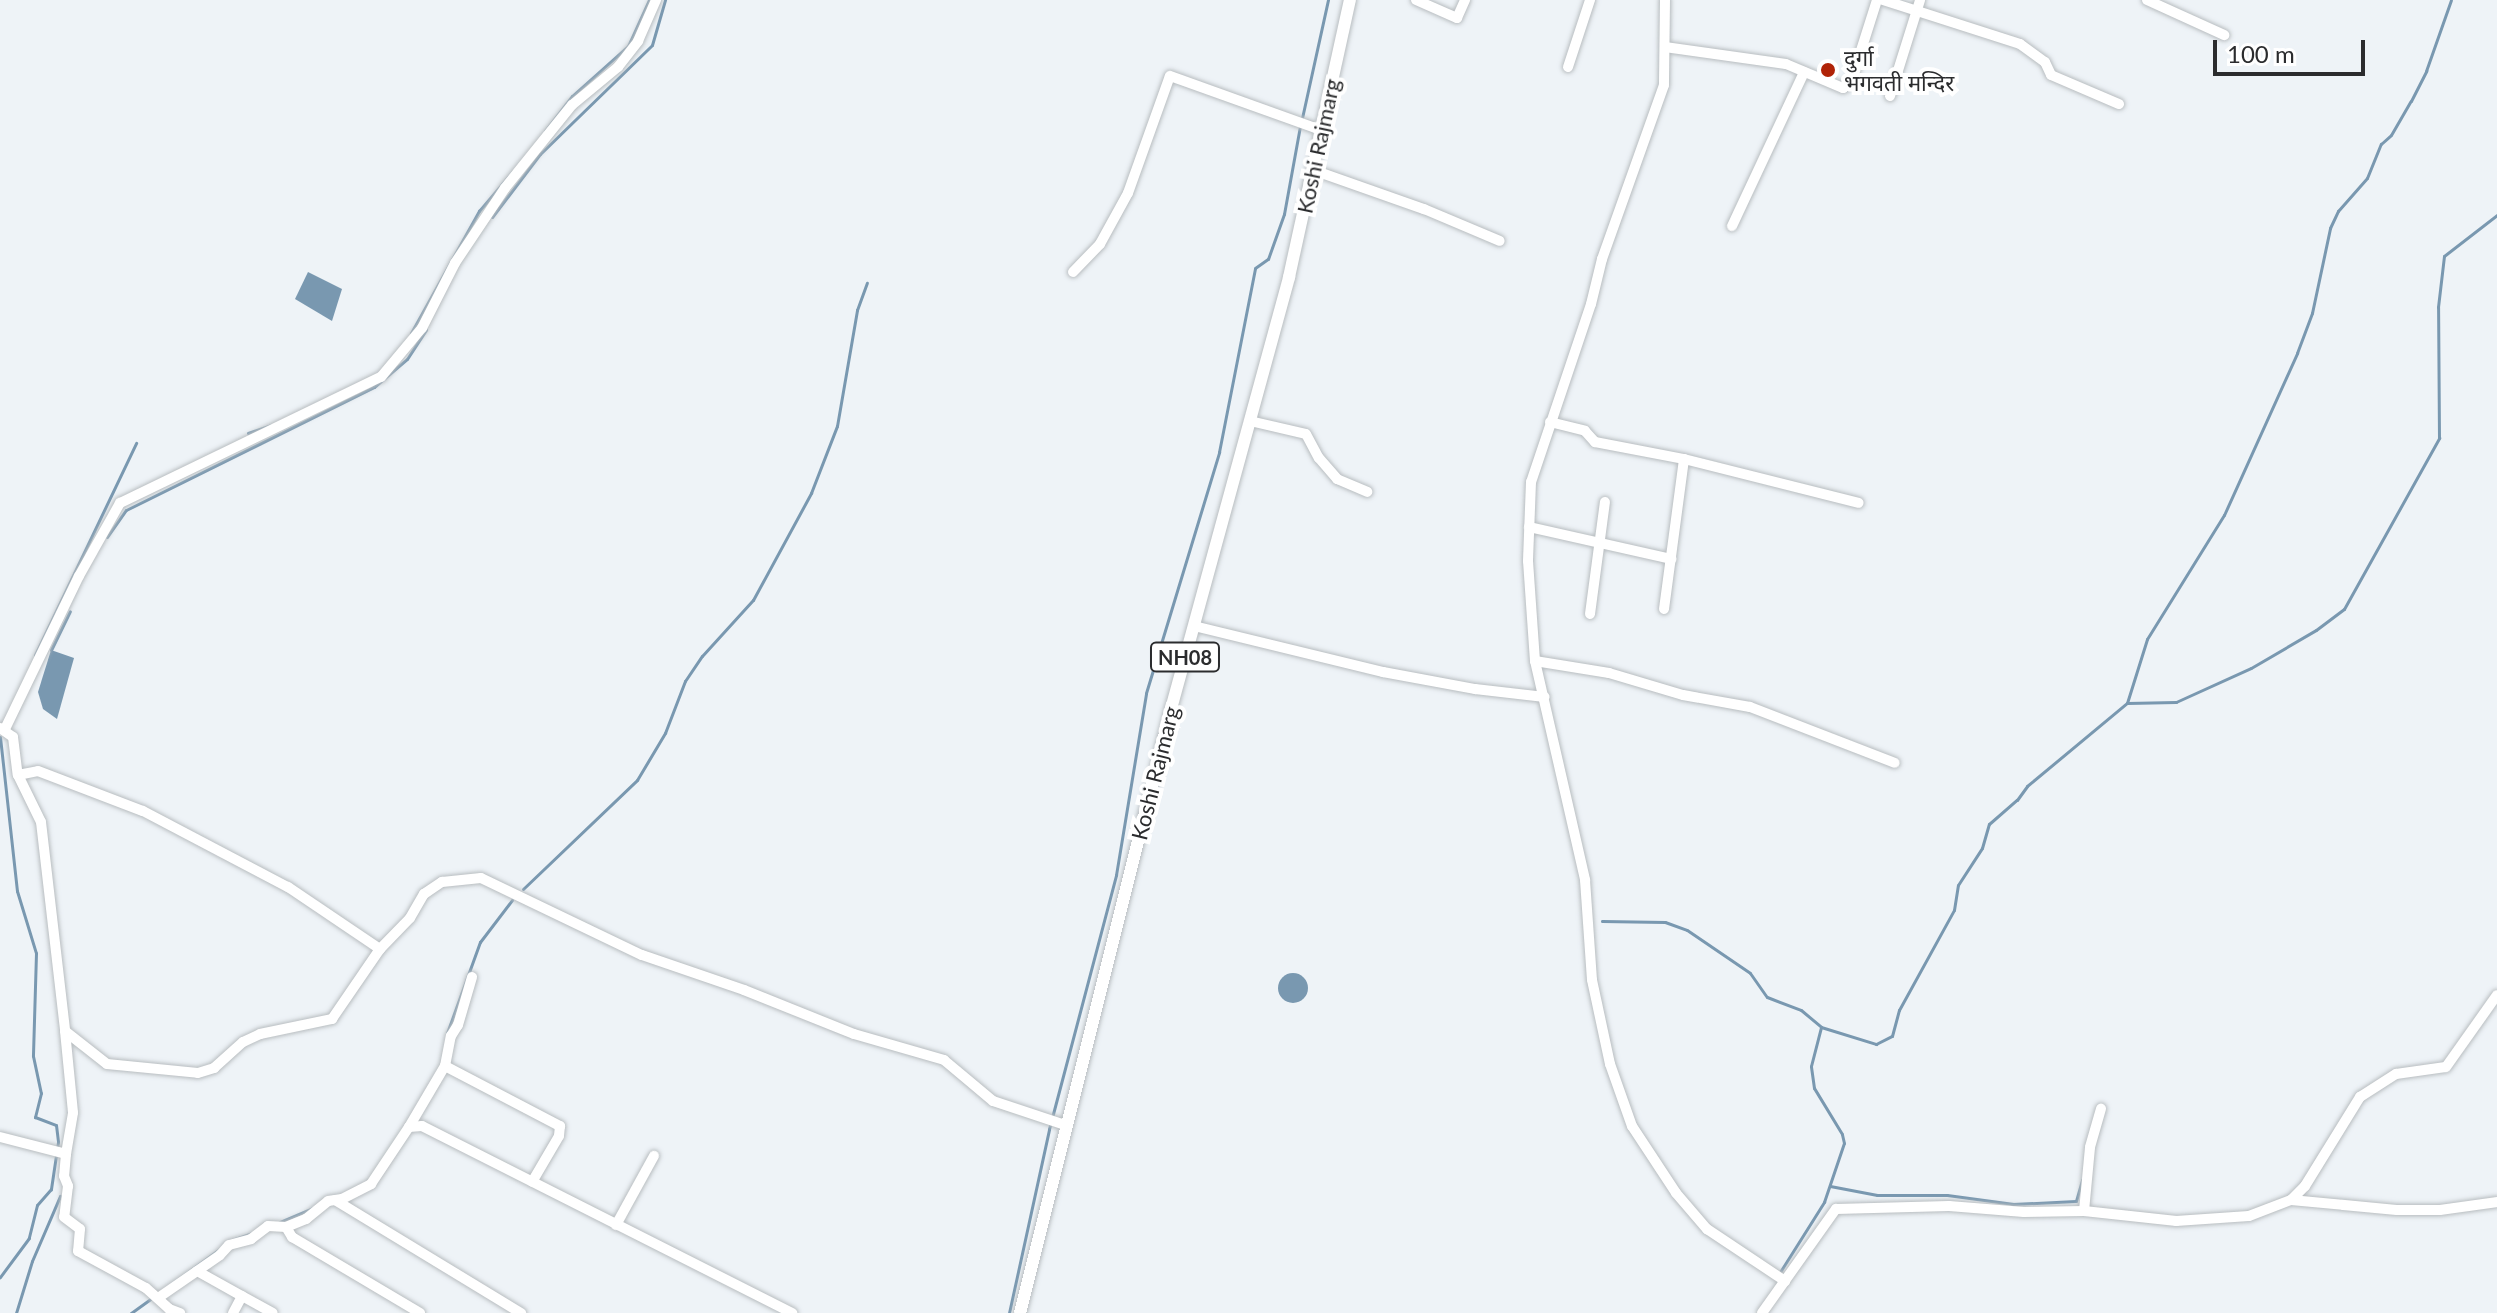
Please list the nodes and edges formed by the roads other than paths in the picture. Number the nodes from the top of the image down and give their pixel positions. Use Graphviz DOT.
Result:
graph roads {
  1 [pos="656,0"];
  2 [pos="1350,0"];
  3 [pos="1465,0"];
  4 [pos="1590,0"];
  5 [pos="1665,0"];
  6 [pos="1880,0"];
  7 [pos="2147,0"];
  8 [pos="1420,1"];
  9 [pos="1918,5"];
  10 [pos="2224,35"];
  11 [pos="1665,47"];
  12 [pos="1568,67"];
  13 [pos="1804,72"];
  14 [pos="1890,96"];
  15 [pos="2119,104"];
  16 [pos="1321,130"];
  17 [pos="1313,170"];
  18 [pos="1732,226"];
  19 [pos="1500,241"];
  20 [pos="1073,272"];
  21 [pos="1250,421"];
  22 [pos="1550,422"];
  23 [pos="1684,459"];
  24 [pos="1367,492"];
  25 [pos="1605,502"];
  26 [pos="1859,503"];
  27 [pos="1529,527"];
  28 [pos="1601,546"];
  29 [pos="1671,559"];
  30 [pos="1664,609"];
  31 [pos="1590,614"];
  32 [pos="1194,626"];
  33 [pos="1535,661"];
  34 [pos="1545,697"];
  35 [pos="3,729"];
  36 [pos="1895,763"];
  37 [pos="18,775"];
  38 [pos="380,949"];
  39 [pos="472,977"];
  40 [pos="2497,995"];
  41 [pos="65,1031"];
  42 [pos="445,1066"];
  43 [pos="2101,1109"];
  44 [pos="1061,1124"];
  45 [pos="409,1127"];
  46 [pos="0,1137"];
  47 [pos="60,1152"];
  48 [pos="654,1156"];
  49 [pos="532,1182"];
  50 [pos="335,1200"];
  51 [pos="2291,1200"];
  52 [pos="2497,1202"];
  53 [pos="2084,1211"];
  54 [pos="616,1225"];
  55 [pos="286,1227"];
  56 [pos="197,1271"];
  57 [pos="1785,1281"];
  58 [pos="242,1296"];
  59 [pos="158,1298"];
  60 [pos="180,1313"];
  61 [pos="233,1313"];
  62 [pos="273,1313"];
  63 [pos="420,1313"];
  64 [pos="521,1313"];
  65 [pos="793,1313"];
  66 [pos="1020,1313"];
  67 [pos="1762,1313"];
  1 -- 35 [label="street"];
  2 -- 16 [label="main road, Koshi Rajmarg / NH08"];
  3 -- 8 [label="street"];
  4 -- 12 [label="street"];
  5 -- 11 [label="street"];
  6 -- 9 [label="street"];
  6 -- 13 [label="street"];
  7 -- 10 [label="street"];
  9 -- 14 [label="street"];
  9 -- 15 [label="street"];
  11 -- 13 [label="street"];
  11 -- 22 [label="street"];
  13 -- 18 [label="street"];
  16 -- 17 [label="main road, Koshi Rajmarg / NH08"];
  16 -- 20 [label="street"];
  17 -- 19 [label="street"];
  17 -- 21 [label="main road, Koshi Rajmarg / NH08"];
  21 -- 24 [label="street"];
  21 -- 32 [label="main road, Koshi Rajmarg / NH08"];
  22 -- 23 [label="street"];
  22 -- 27 [label="street"];
  23 -- 26 [label="street"];
  23 -- 29 [label="street"];
  25 -- 28 [label="street"];
  27 -- 28 [label="street"];
  27 -- 33 [label="street"];
  28 -- 29 [label="street"];
  28 -- 31 [label="street"];
  29 -- 30 [label="street"];
  32 -- 34 [label="street"];
  32 -- 44 [label="main road, Koshi Rajmarg / NH08"];
  33 -- 34 [label="street"];
  33 -- 36 [label="street"];
  34 -- 57 [label="street"];
  35 -- 37 [label="street"];
  37 -- 38 [label="street"];
  37 -- 41 [label="street"];
  38 -- 41 [label="street"];
  38 -- 44 [label="street"];
  39 -- 42 [label="street"];
  40 -- 51 [label="street"];
  41 -- 47 [label="street"];
  42 -- 45 [label="street"];
  42 -- 49 [label="street"];
  43 -- 53 [label="street"];
  44 -- 66 [label="main road, Koshi Rajmarg / NH08"];
  45 -- 49 [label="street"];
  45 -- 50 [label="street"];
  46 -- 47 [label="street"];
  47 -- 59 [label="street"];
  48 -- 54 [label="street"];
  49 -- 54 [label="street"];
  50 -- 55 [label="street"];
  50 -- 64 [label="street"];
  51 -- 52 [label="street"];
  51 -- 53 [label="street"];
  53 -- 57 [label="street"];
  54 -- 65 [label="street"];
  55 -- 56 [label="street"];
  55 -- 63 [label="street"];
  56 -- 58 [label="street"];
  56 -- 59 [label="street"];
  57 -- 67 [label="street"];
  58 -- 61 [label="street"];
  58 -- 62 [label="street"];
  59 -- 60 [label="street"];
}
